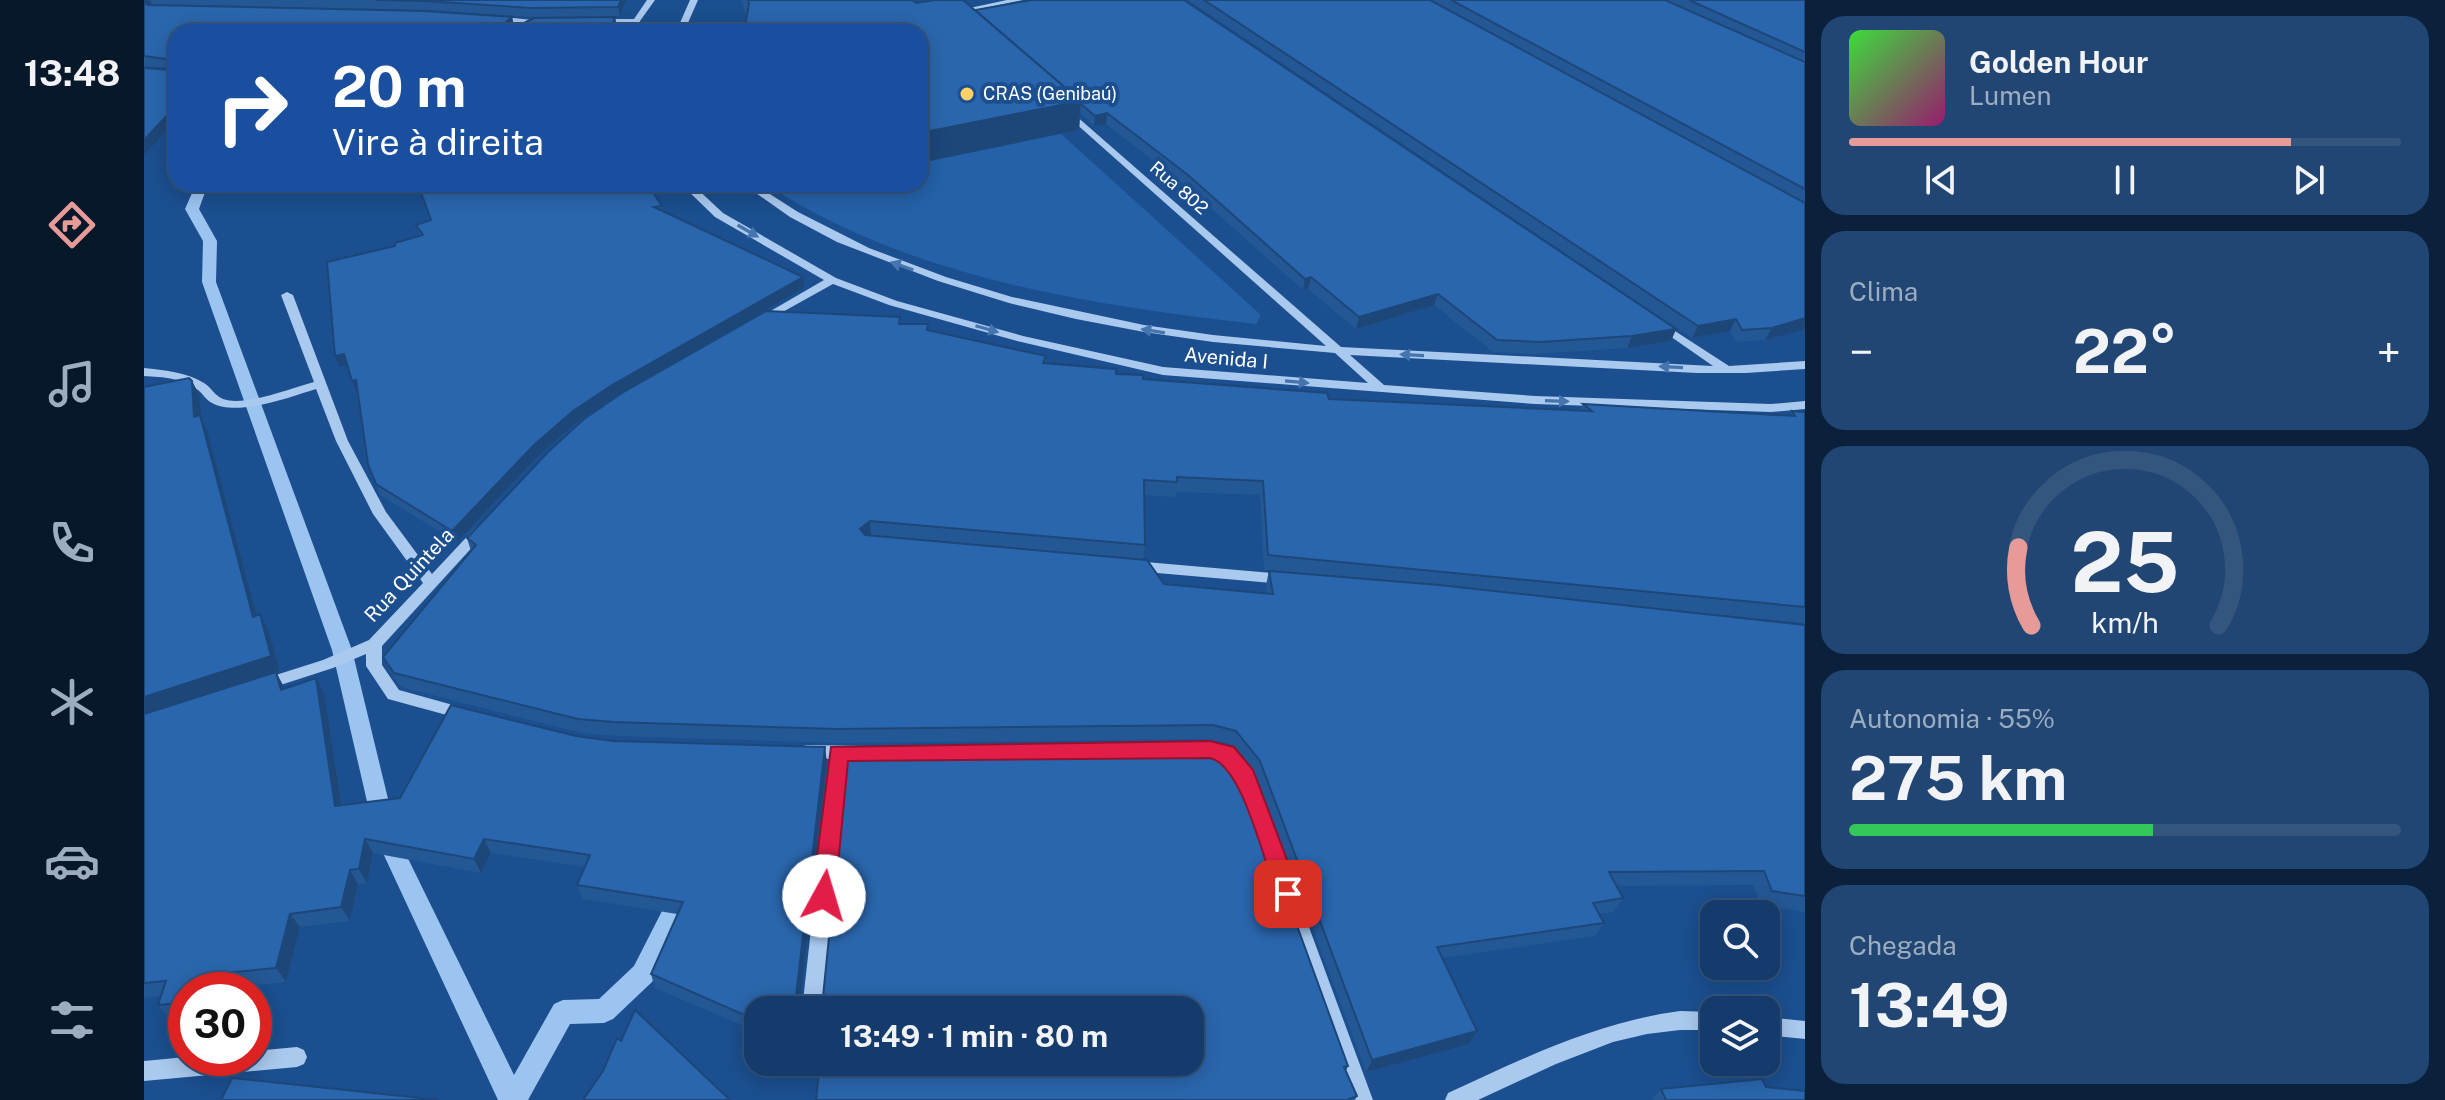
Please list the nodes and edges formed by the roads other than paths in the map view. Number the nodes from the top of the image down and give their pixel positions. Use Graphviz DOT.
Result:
graph roads {
  1 [pos="651,0"];
  2 [pos="694,0"];
  3 [pos="1019,0"];
  4 [pos="479,17"];
  5 [pos="591,21"];
  6 [pos="636,21"];
  7 [pos="533,22"];
  8 [pos="547,22"];
  9 [pos="966,23"];
  10 [pos="529,24"];
  11 [pos="635,24"];
  12 [pos="684,24"];
  13 [pos="1060,105"];
  14 [pos="695,192"];
  15 [pos="759,192"];
  16 [pos="832,280"];
  17 [pos="287,295"];
  18 [pos="1649,318"];
  19 [pos="752,326"];
  20 [pos="1341,352"];
  21 [pos="1805,365"];
  22 [pos="1727,370"];
  23 [pos="144,372"];
  24 [pos="321,384"];
  25 [pos="1382,389"];
  26 [pos="1805,405"];
  27 [pos="493,517"];
  28 [pos="1121,565"];
  29 [pos="1293,580"];
  30 [pos="431,583"];
  31 [pos="370,646"];
  32 [pos="243,692"];
  33 [pos="476,716"];
  34 [pos="1195,749"];
  35 [pos="786,752"];
  36 [pos="885,752"];
  37 [pos="839,753"];
  38 [pos="813,996"];
  39 [pos="1700,1022"];
  40 [pos="1780,1027"];
  41 [pos="1805,1030"];
  42 [pos="297,1057"];
  43 [pos="144,1071"];
  44 [pos="1363,1100"];
  45 [pos="1455,1100"];
  1 -- 6 [label="street"];
  2 -- 12 [label="street"];
  3 -- 9 [label="street"];
  4 -- 7 [label="street"];
  5 -- 6 [label="street"];
  6 -- 11 [label="street"];
  7 -- 8 [label="street"];
  7 -- 10 [label="street"];
  13 -- 20 [label="street, Rua 802"];
  14 -- 16 [label="street, Avenida I, one-way"];
  20 -- 15 [label="street, Avenida I, one-way"];
  16 -- 19 [label="street"];
  16 -- 25 [label="street, Avenida I, one-way"];
  17 -- 24 [label="street"];
  18 -- 22 [label="street"];
  22 -- 20 [label="street, Avenida I, one-way"];
  20 -- 25 [label="street, Rua 802"];
  21 -- 22 [label="street, Avenida I"];
  23 -- 24 [label="street"];
  24 -- 30 [label="street"];
  25 -- 26 [label="street, Avenida I, one-way"];
  27 -- 30 [label="street, Rua Quintela"];
  28 -- 29 [label="street"];
  30 -- 31 [label="street, Rua Quintela"];
  31 -- 32 [label="street"];
  31 -- 33 [label="street"];
  34 -- 44 [label="street"];
  35 -- 37 [label="street"];
  36 -- 37 [label="street"];
  37 -- 38 [label="street"];
  39 -- 45 [label="street"];
  40 -- 41 [label="street"];
  42 -- 43 [label="street"];
}
